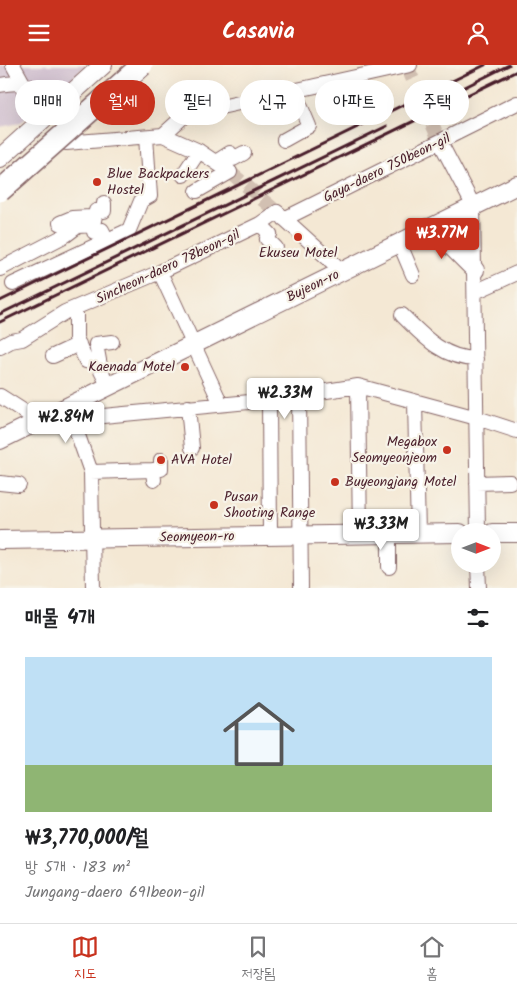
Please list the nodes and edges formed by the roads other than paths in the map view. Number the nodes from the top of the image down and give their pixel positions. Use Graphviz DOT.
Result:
graph roads {
  1 [pos="13,65"];
  2 [pos="103,65"];
  3 [pos="122,65"];
  4 [pos="142,65"];
  5 [pos="155,65"];
  6 [pos="409,65"];
  7 [pos="21,80"];
  8 [pos="15,82"];
  9 [pos="0,85"];
  10 [pos="80,86"];
  11 [pos="305,89"];
  12 [pos="240,103"];
  13 [pos="517,103"];
  14 [pos="305,117"];
  15 [pos="38,125"];
  16 [pos="163,135"];
  17 [pos="146,137"];
  18 [pos="284,140"];
  19 [pos="440,142"];
  20 [pos="66,143"];
  21 [pos="199,151"];
  22 [pos="244,153"];
  23 [pos="1,161"];
  24 [pos="216,161"];
  25 [pos="182,175"];
  26 [pos="517,185"];
  27 [pos="0,191"];
  28 [pos="197,191"];
  29 [pos="0,203"];
  30 [pos="104,203"];
  31 [pos="473,205"];
  32 [pos="280,215"];
  33 [pos="94,221"];
  34 [pos="60,223"];
  35 [pos="260,224"];
  36 [pos="427,228"];
  37 [pos="107,240"];
  38 [pos="399,242"];
  39 [pos="276,248"];
  40 [pos="0,269"];
  41 [pos="474,270"];
  42 [pos="342,271"];
  43 [pos="160,272"];
  44 [pos="517,273"];
  45 [pos="413,275"];
  46 [pos="13,284"];
  47 [pos="475,292"];
  48 [pos="76,309"];
  49 [pos="402,315"];
  50 [pos="112,343"];
  51 [pos="78,344"];
  52 [pos="193,345"];
  53 [pos="0,347"];
  54 [pos="53,356"];
  55 [pos="476,359"];
  56 [pos="86,361"];
  57 [pos="358,386"];
  58 [pos="109,387"];
  59 [pos="299,395"];
  60 [pos="0,396"];
  61 [pos="269,399"];
  62 [pos="415,402"];
  63 [pos="221,404"];
  64 [pos="188,407"];
  65 [pos="70,413"];
  66 [pos="476,418"];
  67 [pos="39,421"];
  68 [pos="517,431"];
  69 [pos="0,440"];
  70 [pos="192,448"];
  71 [pos="156,470"];
  72 [pos="91,472"];
  73 [pos="510,482"];
  74 [pos="0,483"];
  75 [pos="477,483"];
  76 [pos="19,485"];
  77 [pos="478,523"];
  78 [pos="451,533"];
  79 [pos="501,533"];
  80 [pos="517,533"];
  81 [pos="389,534"];
  82 [pos="418,534"];
  83 [pos="301,535"];
  84 [pos="360,535"];
  85 [pos="270,536"];
  86 [pos="92,539"];
  87 [pos="0,540"];
  88 [pos="389,567"];
  89 [pos="478,573"];
  90 [pos="93,588"];
  91 [pos="301,588"];
  92 [pos="479,588"];
  1 -- 7 [label="street"];
  2 -- 10 [label="main road"];
  3 -- 23 [label="highway"];
  4 -- 27 [label="highway, bridge"];
  5 -- 20 [label="main road"];
  6 -- 11 [label="street"];
  8 -- 9 [label="street"];
  12 -- 16 [label="street"];
  13 -- 19 [label="street, Gaya-daero 750beon-gil"];
  14 -- 18 [label="street"];
  15 -- 23 [label="main road"];
  16 -- 17 [label="street"];
  16 -- 21 [label="street"];
  17 -- 20 [label="street"];
  17 -- 37 [label="street"];
  19 -- 31 [label="street"];
  19 -- 32 [label="street, Gaya-daero 750beon-gil"];
  20 -- 23 [label="main road"];
  20 -- 29 [label="main road"];
  21 -- 24 [label="street"];
  21 -- 25 [label="street"];
  22 -- 24 [label="street"];
  24 -- 28 [label="street"];
  26 -- 31 [label="main road, Bujeon-ro"];
  30 -- 33 [label="street"];
  31 -- 36 [label="main road, Bujeon-ro"];
  31 -- 41 [label="street"];
  32 -- 35 [label="street, Sincheon-daero 78beon-gil"];
  32 -- 42 [label="street"];
  33 -- 34 [label="street"];
  33 -- 37 [label="street"];
  33 -- 40 [label="street"];
  35 -- 39 [label="street"];
  35 -- 43 [label="street, Sincheon-daero 78beon-gil"];
  36 -- 38 [label="main road, Bujeon-ro"];
  36 -- 41 [label="main road"];
  37 -- 46 [label="street"];
  38 -- 42 [label="main road, Bujeon-ro"];
  38 -- 45 [label="street"];
  41 -- 47 [label="street"];
  42 -- 52 [label="main road, Bujeon-ro"];
  43 -- 48 [label="street, Sincheon-daero 78beon-gil"];
  43 -- 52 [label="street"];
  44 -- 47 [label="street"];
  47 -- 55 [label="street"];
  48 -- 51 [label="street"];
  48 -- 53 [label="street, Sincheon-daero 78beon-gil"];
  49 -- 55 [label="street"];
  50 -- 58 [label="street"];
  51 -- 54 [label="street"];
  51 -- 56 [label="street"];
  52 -- 58 [label="main road, Bujeon-ro"];
  52 -- 63 [label="street"];
  55 -- 66 [label="street"];
  57 -- 59 [label="street"];
  57 -- 62 [label="street"];
  57 -- 84 [label="street"];
  58 -- 65 [label="main road, Bujeon-ro"];
  59 -- 61 [label="street"];
  59 -- 83 [label="street"];
  60 -- 67 [label="street"];
  61 -- 63 [label="street"];
  61 -- 85 [label="street"];
  62 -- 66 [label="street"];
  62 -- 82 [label="street"];
  63 -- 64 [label="street"];
  64 -- 65 [label="street"];
  64 -- 70 [label="street"];
  65 -- 67 [label="main road, Bujeon-ro"];
  65 -- 72 [label="street"];
  66 -- 68 [label="street"];
  66 -- 75 [label="street"];
  67 -- 69 [label="main road, Bujeon-ro"];
  71 -- 72 [label="street"];
  72 -- 86 [label="street"];
  73 -- 75 [label="street"];
  74 -- 76 [label="street"];
  75 -- 77 [label="street"];
  78 -- 82 [label="main road, Seomyeon-ro"];
  79 -- 80 [label="main road"];
  81 -- 82 [label="main road, Seomyeon-ro"];
  81 -- 84 [label="main road, Seomyeon-ro"];
  81 -- 88 [label="street"];
  83 -- 84 [label="main road, Seomyeon-ro"];
  83 -- 85 [label="main road, Seomyeon-ro"];
  83 -- 91 [label="street"];
  85 -- 86 [label="main road, Seomyeon-ro"];
  86 -- 87 [label="main road, Seomyeon-ro"];
  86 -- 90 [label="street"];
  89 -- 92 [label="street"];
}
